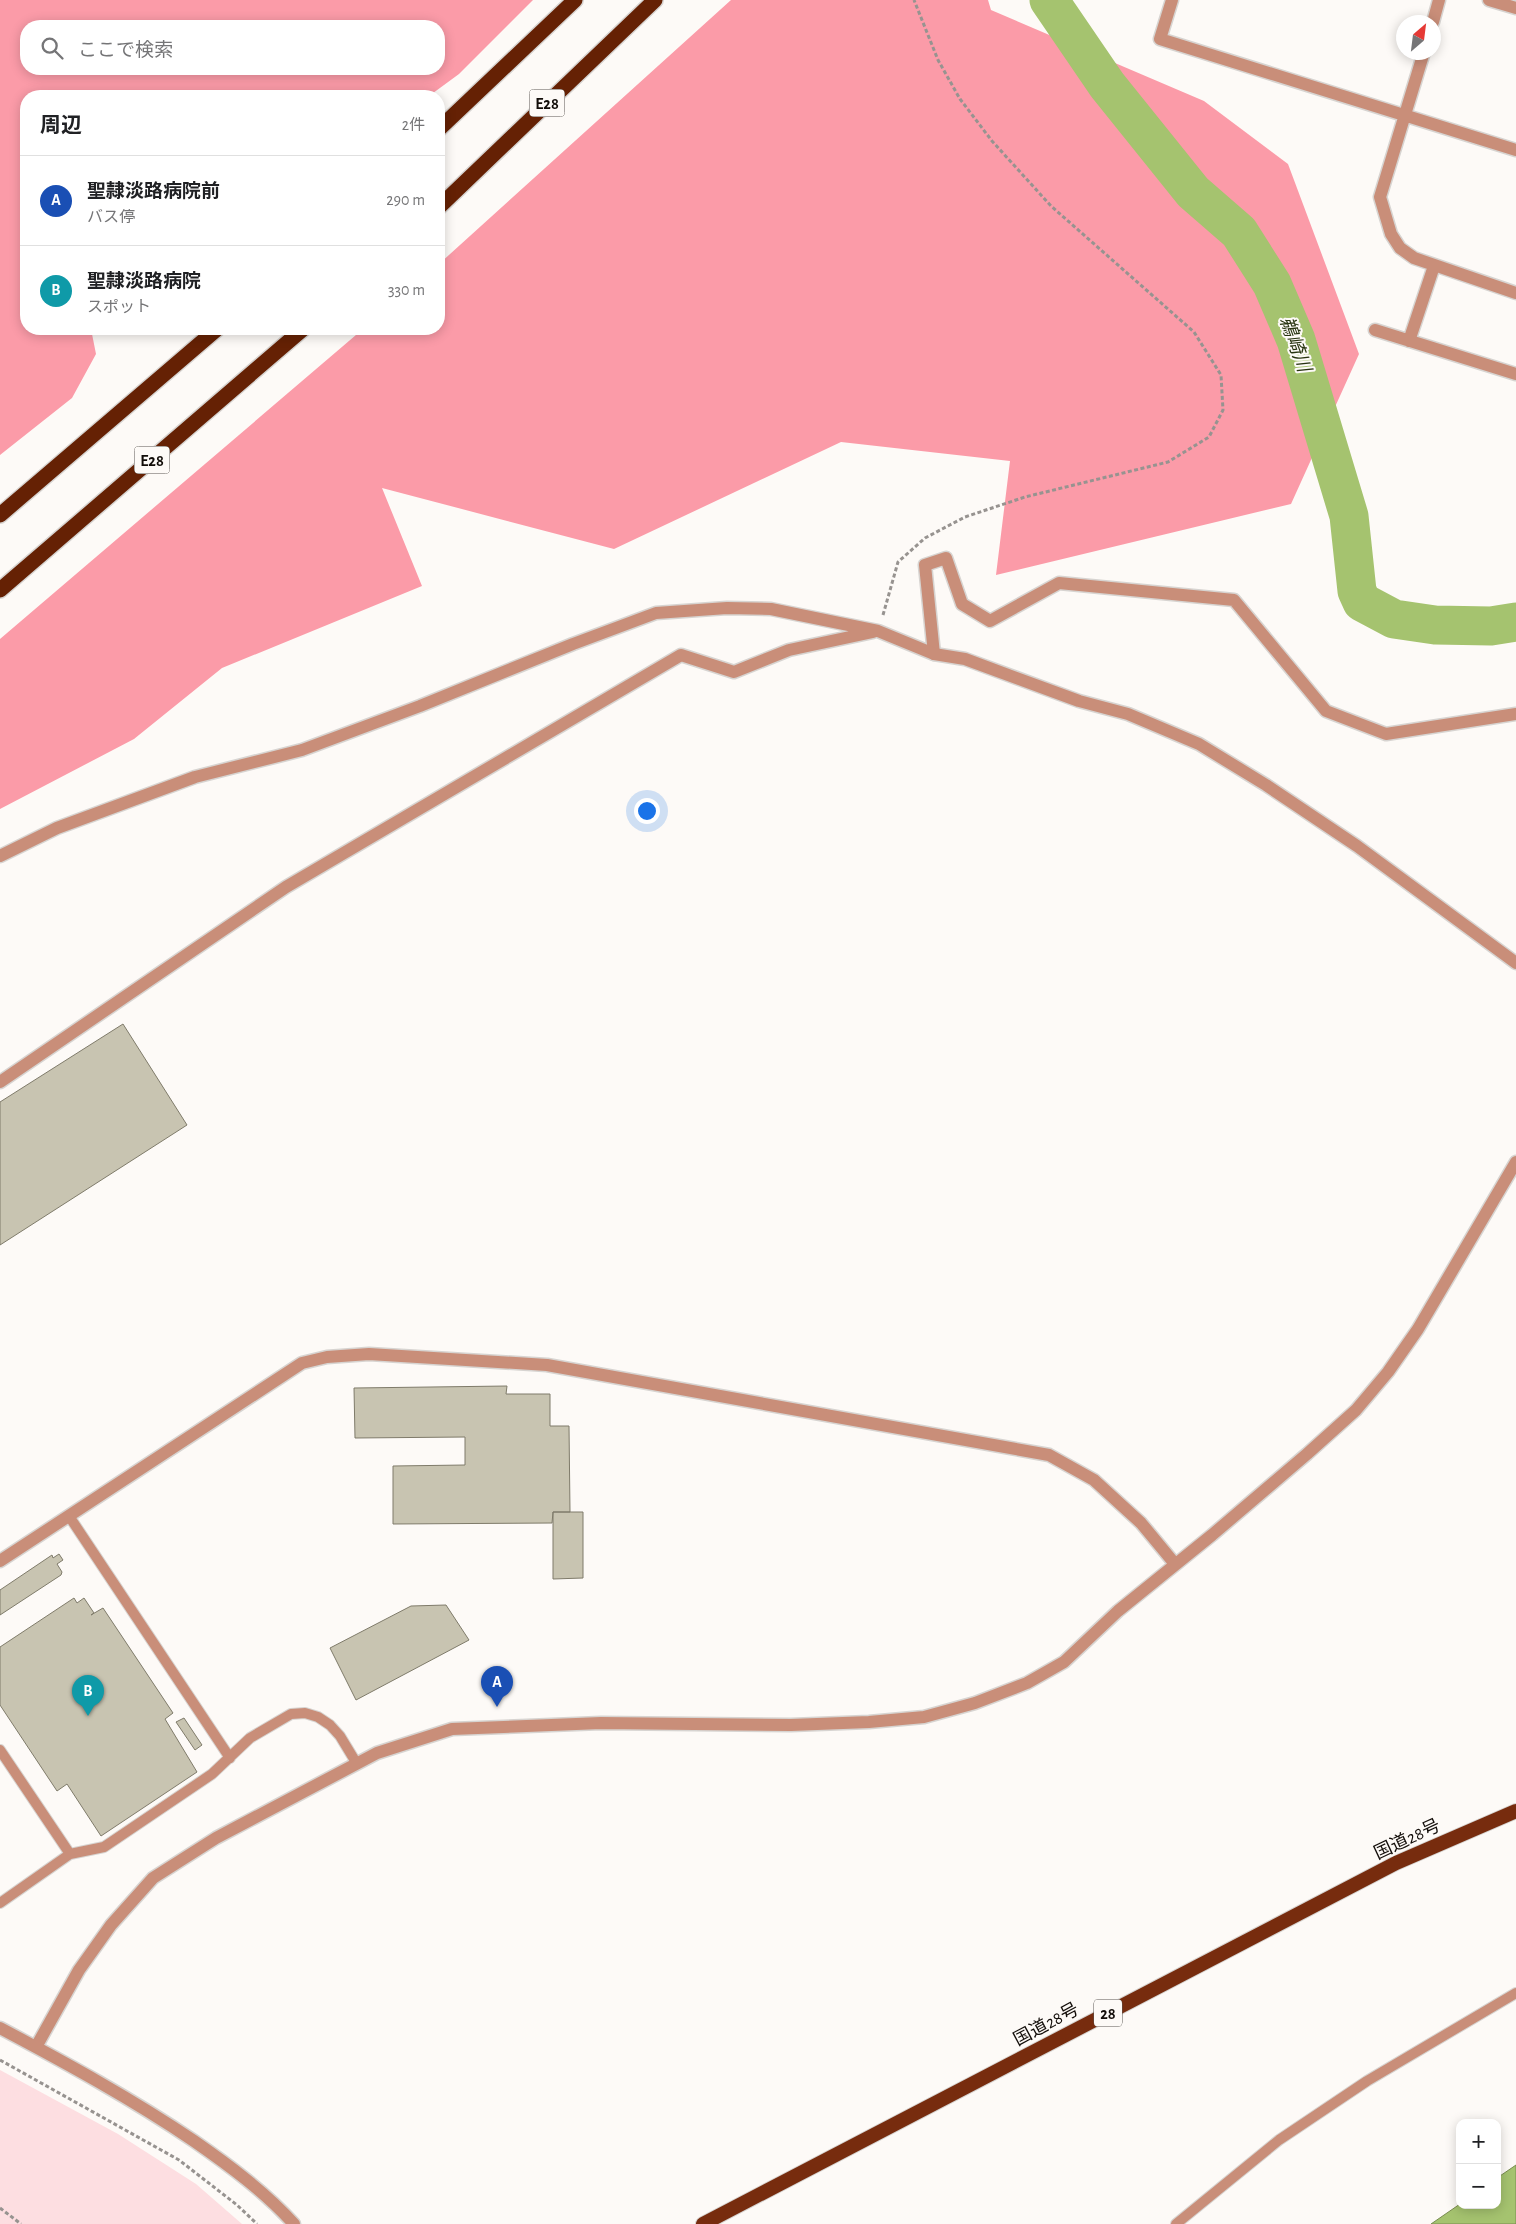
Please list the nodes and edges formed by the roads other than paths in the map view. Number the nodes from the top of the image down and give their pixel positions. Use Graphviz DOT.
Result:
graph roads {
  1 [pos="575,0"];
  2 [pos="655,0"];
  3 [pos="1172,0"];
  4 [pos="1439,0"];
  5 [pos="1489,0"];
  6 [pos="1516,8"];
  7 [pos="1435,15"];
  8 [pos="1422,60"];
  9 [pos="1405,116"];
  10 [pos="445,123"];
  11 [pos="1516,150"];
  12 [pos="445,201"];
  13 [pos="1434,266"];
  14 [pos="1516,293"];
  15 [pos="1375,330"];
  16 [pos="210,335"];
  17 [pos="296,335"];
  18 [pos="1409,341"];
  19 [pos="1516,374"];
  20 [pos="0,515"];
  21 [pos="0,590"];
  22 [pos="878,631"];
  23 [pos="934,654"];
  24 [pos="1516,714"];
  25 [pos="0,856"];
  26 [pos="1516,964"];
  27 [pos="0,1082"];
  28 [pos="1516,1162"];
  29 [pos="69,1516"];
  30 [pos="0,1560"];
  31 [pos="1175,1564"];
  32 [pos="0,1750"];
  33 [pos="230,1758"];
  34 [pos="357,1764"];
  35 [pos="1516,1811"];
  36 [pos="70,1854"];
  37 [pos="0,1903"];
  38 [pos="1516,1993"];
  39 [pos="0,2028"];
  40 [pos="36,2047"];
  41 [pos="294,2224"];
  42 [pos="703,2224"];
  43 [pos="1176,2224"];
  1 -- 10 [label="highway"];
  2 -- 12 [label="highway, E28"];
  3 -- 9 [label="street"];
  4 -- 7 [label="street"];
  5 -- 6 [label="street"];
  8 -- 9 [label="street"];
  9 -- 11 [label="street"];
  9 -- 13 [label="street"];
  13 -- 14 [label="street"];
  13 -- 18 [label="street"];
  15 -- 18 [label="street"];
  16 -- 20 [label="highway"];
  17 -- 21 [label="highway, E28"];
  18 -- 19 [label="street"];
  22 -- 23 [label="street"];
  22 -- 25 [label="street"];
  22 -- 27 [label="street"];
  23 -- 24 [label="street"];
  23 -- 26 [label="street"];
  28 -- 31 [label="street"];
  29 -- 30 [label="street"];
  29 -- 31 [label="street"];
  29 -- 33 [label="lane"];
  31 -- 34 [label="street"];
  32 -- 36 [label="lane"];
  33 -- 34 [label="lane"];
  33 -- 36 [label="lane"];
  34 -- 40 [label="street"];
  35 -- 42 [label="highway, 国道28号 / 28"];
  36 -- 37 [label="lane"];
  38 -- 43 [label="lane"];
  39 -- 40 [label="street"];
  40 -- 41 [label="street"];
}
